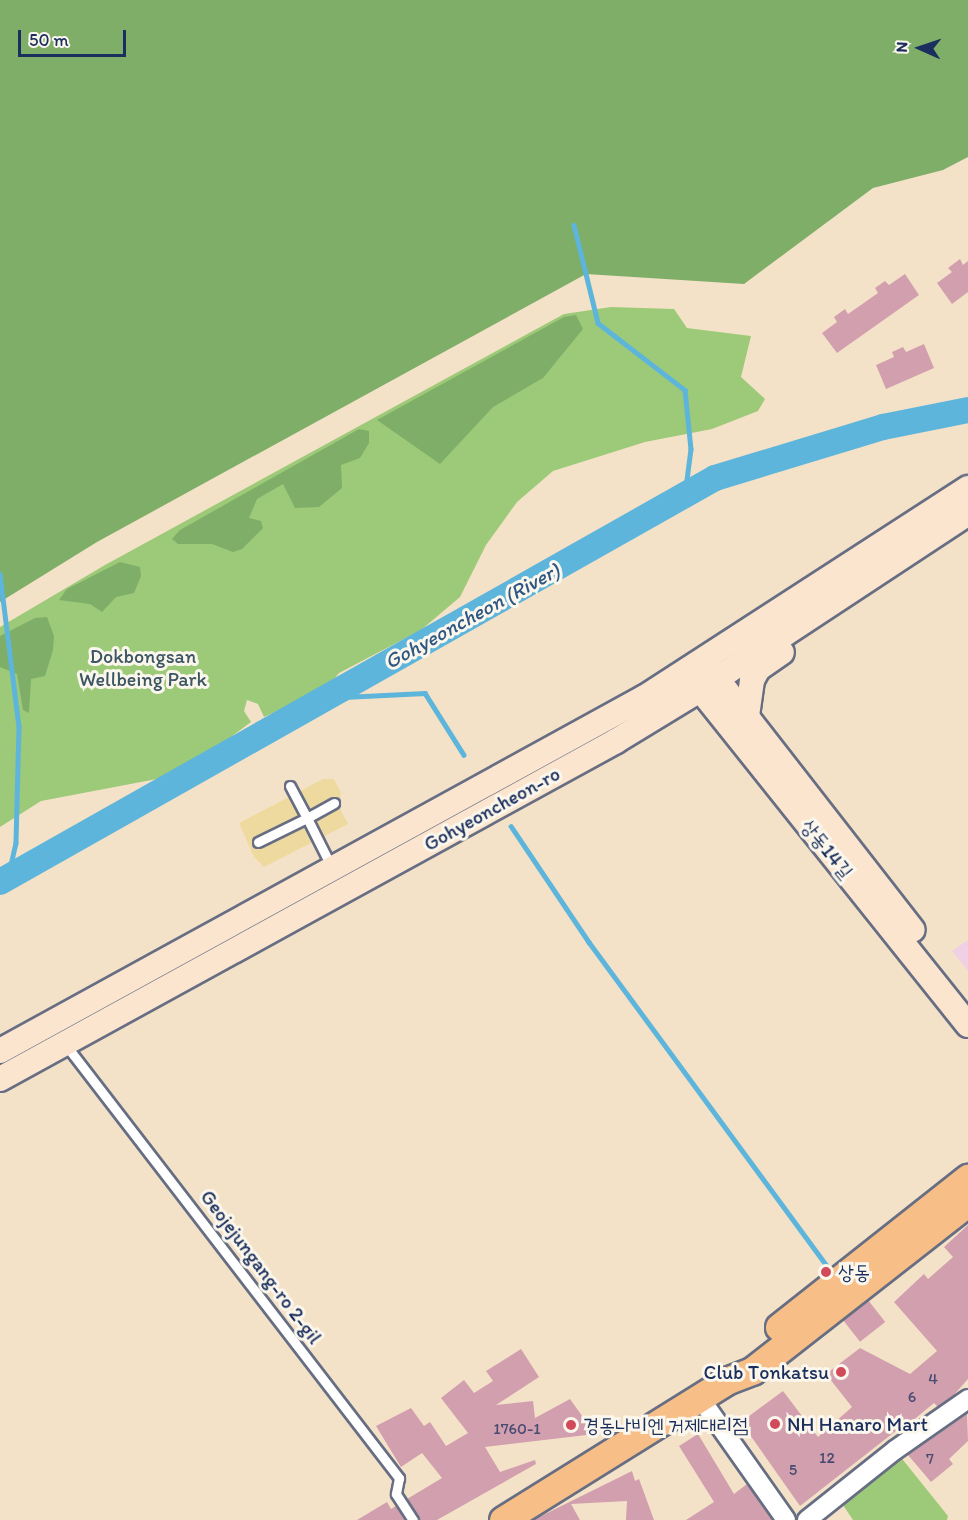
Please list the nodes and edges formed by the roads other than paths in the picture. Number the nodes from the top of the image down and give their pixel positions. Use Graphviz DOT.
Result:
graph roads {
  1 [pos="968,488"];
  2 [pos="968,513"];
  3 [pos="812,615"];
  4 [pos="701,675"];
  5 [pos="739,722"];
  6 [pos="616,741"];
  7 [pos="290,786"];
  8 [pos="334,803"];
  9 [pos="307,818"];
  10 [pos="258,842"];
  11 [pos="332,868"];
  12 [pos="968,1001"];
  13 [pos="968,1025"];
  14 [pos="64,1042"];
  15 [pos="0,1051"];
  16 [pos="0,1079"];
  17 [pos="968,1178"];
  18 [pos="965,1207"];
  19 [pos="726,1381"];
  20 [pos="700,1398"];
  21 [pos="968,1399"];
  22 [pos="413,1520"];
  23 [pos="503,1520"];
  24 [pos="786,1520"];
  25 [pos="807,1520"];
  1 -- 4 [label="street, Gohyeoncheon-ro"];
  2 -- 3 [label="street, Gohyeoncheon-ro"];
  3 -- 4 [label="street, Gohyeoncheon-ro"];
  3 -- 5 [label="street"];
  4 -- 5 [label="street, 상동14길"];
  4 -- 6 [label="street, Gohyeoncheon-ro"];
  4 -- 11 [label="street, Gohyeoncheon-ro"];
  5 -- 6 [label="street"];
  5 -- 12 [label="street, 상동14길"];
  5 -- 13 [label="street, 상동14길"];
  6 -- 14 [label="street, Gohyeoncheon-ro"];
  7 -- 9 [label="lane"];
  8 -- 9 [label="lane"];
  9 -- 10 [label="lane"];
  9 -- 11 [label="lane"];
  11 -- 15 [label="street, Gohyeoncheon-ro"];
  14 -- 16 [label="street, Gohyeoncheon-ro"];
  14 -- 22 [label="lane, Geojejungang-ro 2-gil"];
  17 -- 19 [label="main road"];
  18 -- 19 [label="main road"];
  19 -- 20 [label="main road"];
  20 -- 23 [label="main road"];
  20 -- 24 [label="street"];
  21 -- 25 [label="street"];
}
